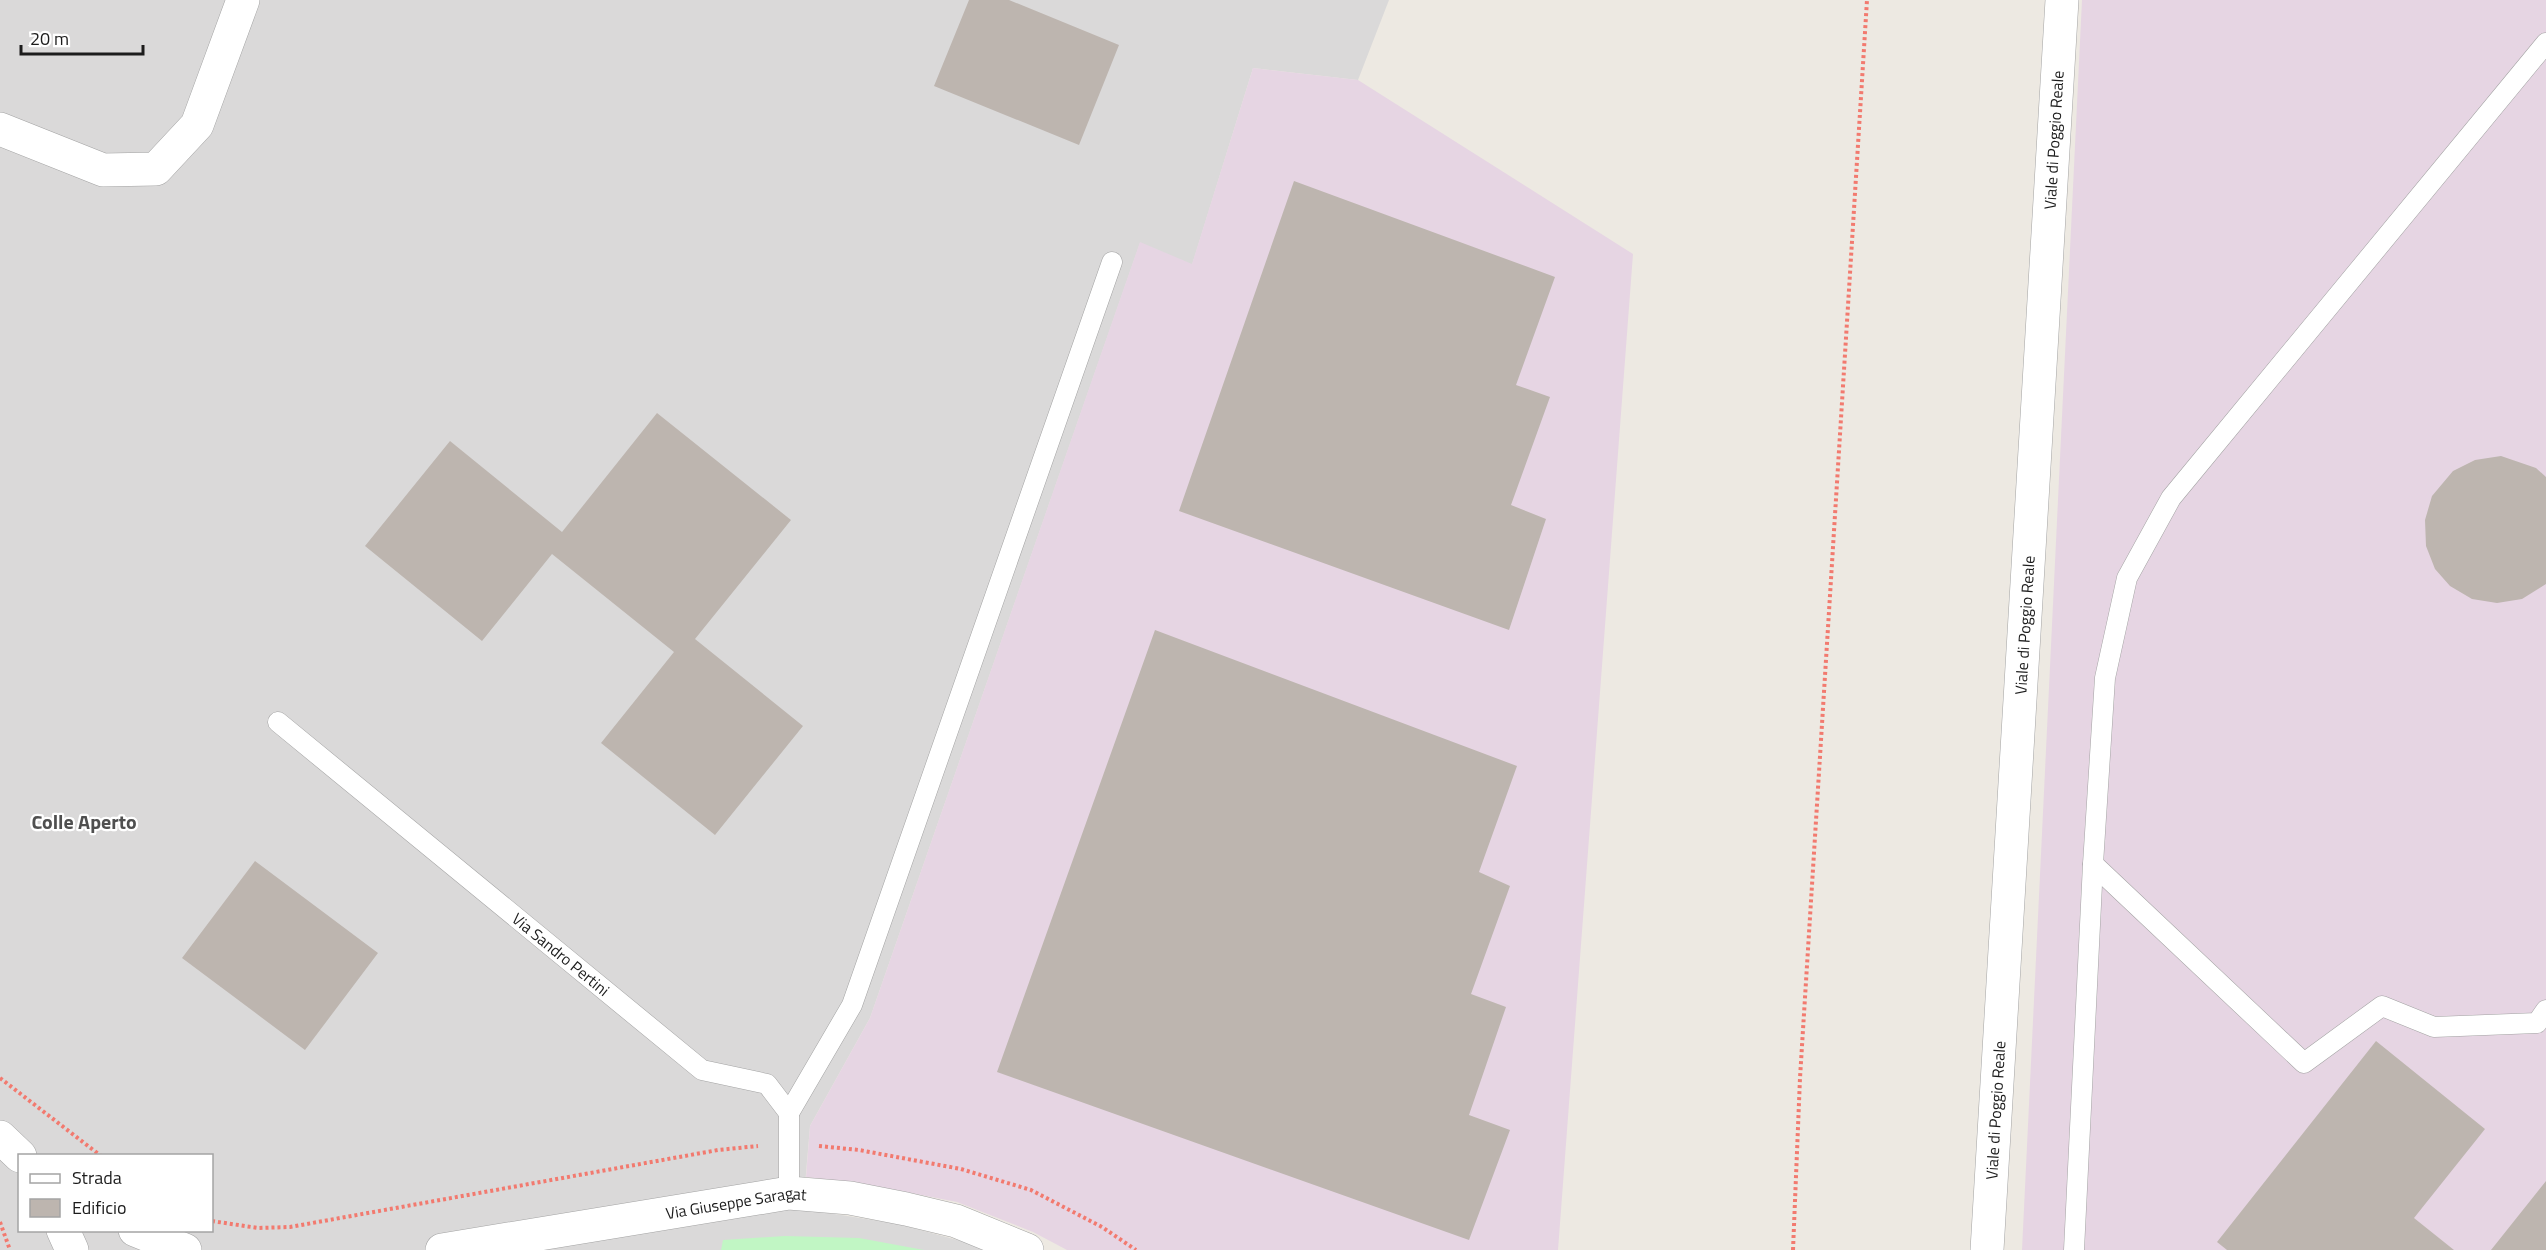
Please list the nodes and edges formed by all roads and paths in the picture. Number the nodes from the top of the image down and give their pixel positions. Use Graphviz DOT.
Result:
graph roads {
  1 [pos="243,0"];
  2 [pos="1867,0"];
  3 [pos="2062,0"];
  4 [pos="2546,43"];
  5 [pos="0,129"];
  6 [pos="1112,262"];
  7 [pos="278,722"];
  8 [pos="2093,864"];
  9 [pos="2546,1010"];
  10 [pos="0,1078"];
  11 [pos="789,1113"];
  12 [pos="0,1137"];
  13 [pos="19,1154"];
  14 [pos="100,1154"];
  15 [pos="789,1193"];
  16 [pos="0,1222"];
  17 [pos="64,1232"];
  18 [pos="140,1232"];
  19 [pos="10,1250"];
  20 [pos="72,1250"];
  21 [pos="185,1250"];
  22 [pos="442,1250"];
  23 [pos="1027,1250"];
  24 [pos="1793,1250"];
  25 [pos="1987,1250"];
  26 [pos="2074,1250"];
  1 -- 5 [label="street"];
  2 -- 24 [label="path"];
  3 -- 25 [label="street, Viale di Poggio Reale"];
  4 -- 8 [label="lane"];
  6 -- 11 [label="lane"];
  7 -- 11 [label="lane, Via Sandro Pertini"];
  8 -- 9 [label="lane"];
  8 -- 26 [label="lane"];
  10 -- 14 [label="path"];
  11 -- 15 [label="lane"];
  12 -- 13 [label="street"];
  15 -- 22 [label="street, Via Giuseppe Saragat"];
  15 -- 23 [label="street, Via Giuseppe Saragat"];
  16 -- 19 [label="path"];
  17 -- 20 [label="street"];
  18 -- 21 [label="street"];
}
